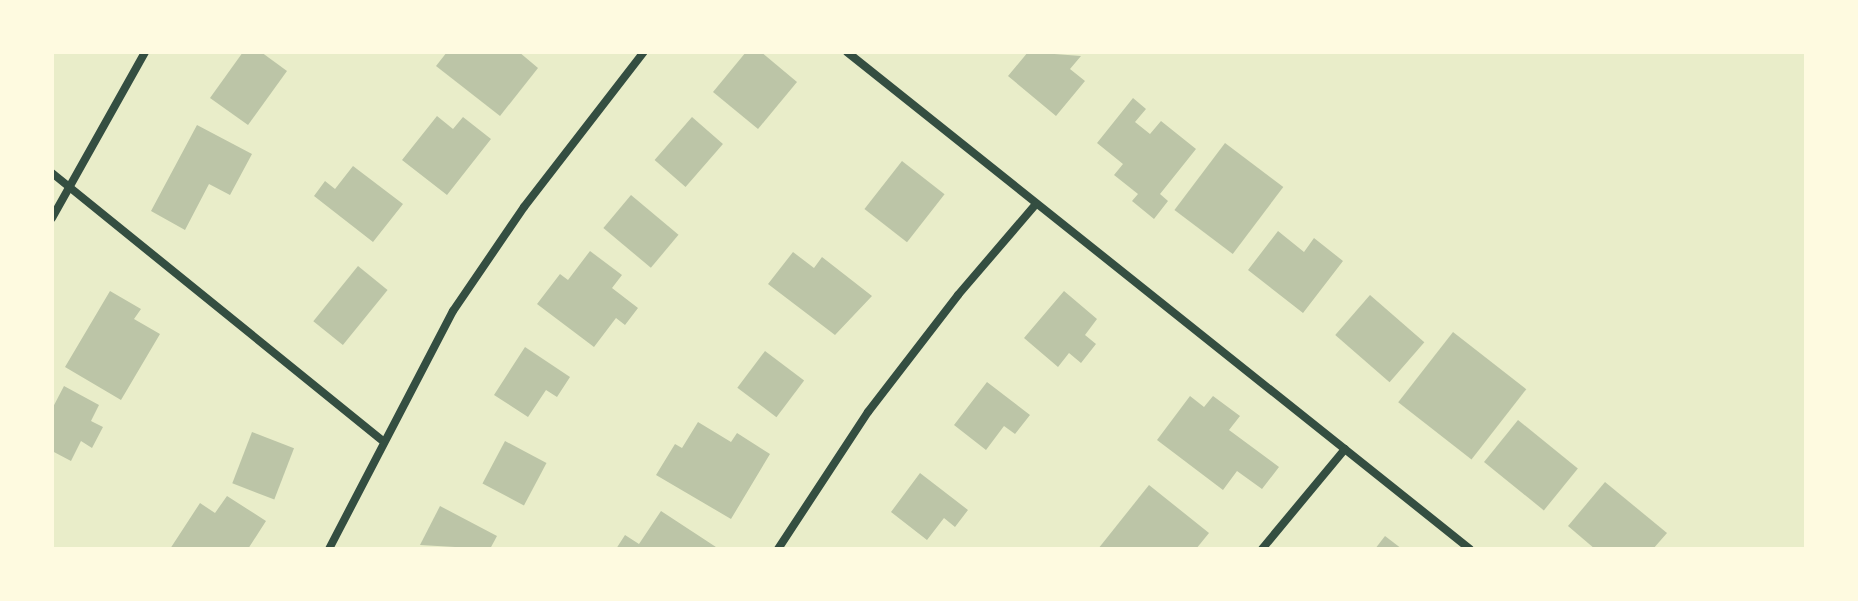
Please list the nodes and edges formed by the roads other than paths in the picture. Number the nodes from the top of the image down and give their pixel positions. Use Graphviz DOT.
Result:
graph roads {
  1 [pos="145,52"];
  2 [pos="644,52"];
  3 [pos="847,52"];
  4 [pos="52,173"];
  5 [pos="69,186"];
  6 [pos="1036,204"];
  7 [pos="52,218"];
  8 [pos="382,440"];
  9 [pos="1345,449"];
  10 [pos="329,549"];
  11 [pos="778,549"];
  12 [pos="1262,549"];
  13 [pos="1470,549"];
  1 -- 5 [label="street"];
  2 -- 8 [label="street"];
  3 -- 6 [label="street"];
  4 -- 5 [label="street"];
  5 -- 7 [label="street"];
  5 -- 8 [label="street"];
  6 -- 9 [label="street"];
  6 -- 11 [label="street"];
  8 -- 10 [label="street"];
  9 -- 12 [label="street"];
  9 -- 13 [label="street"];
}
